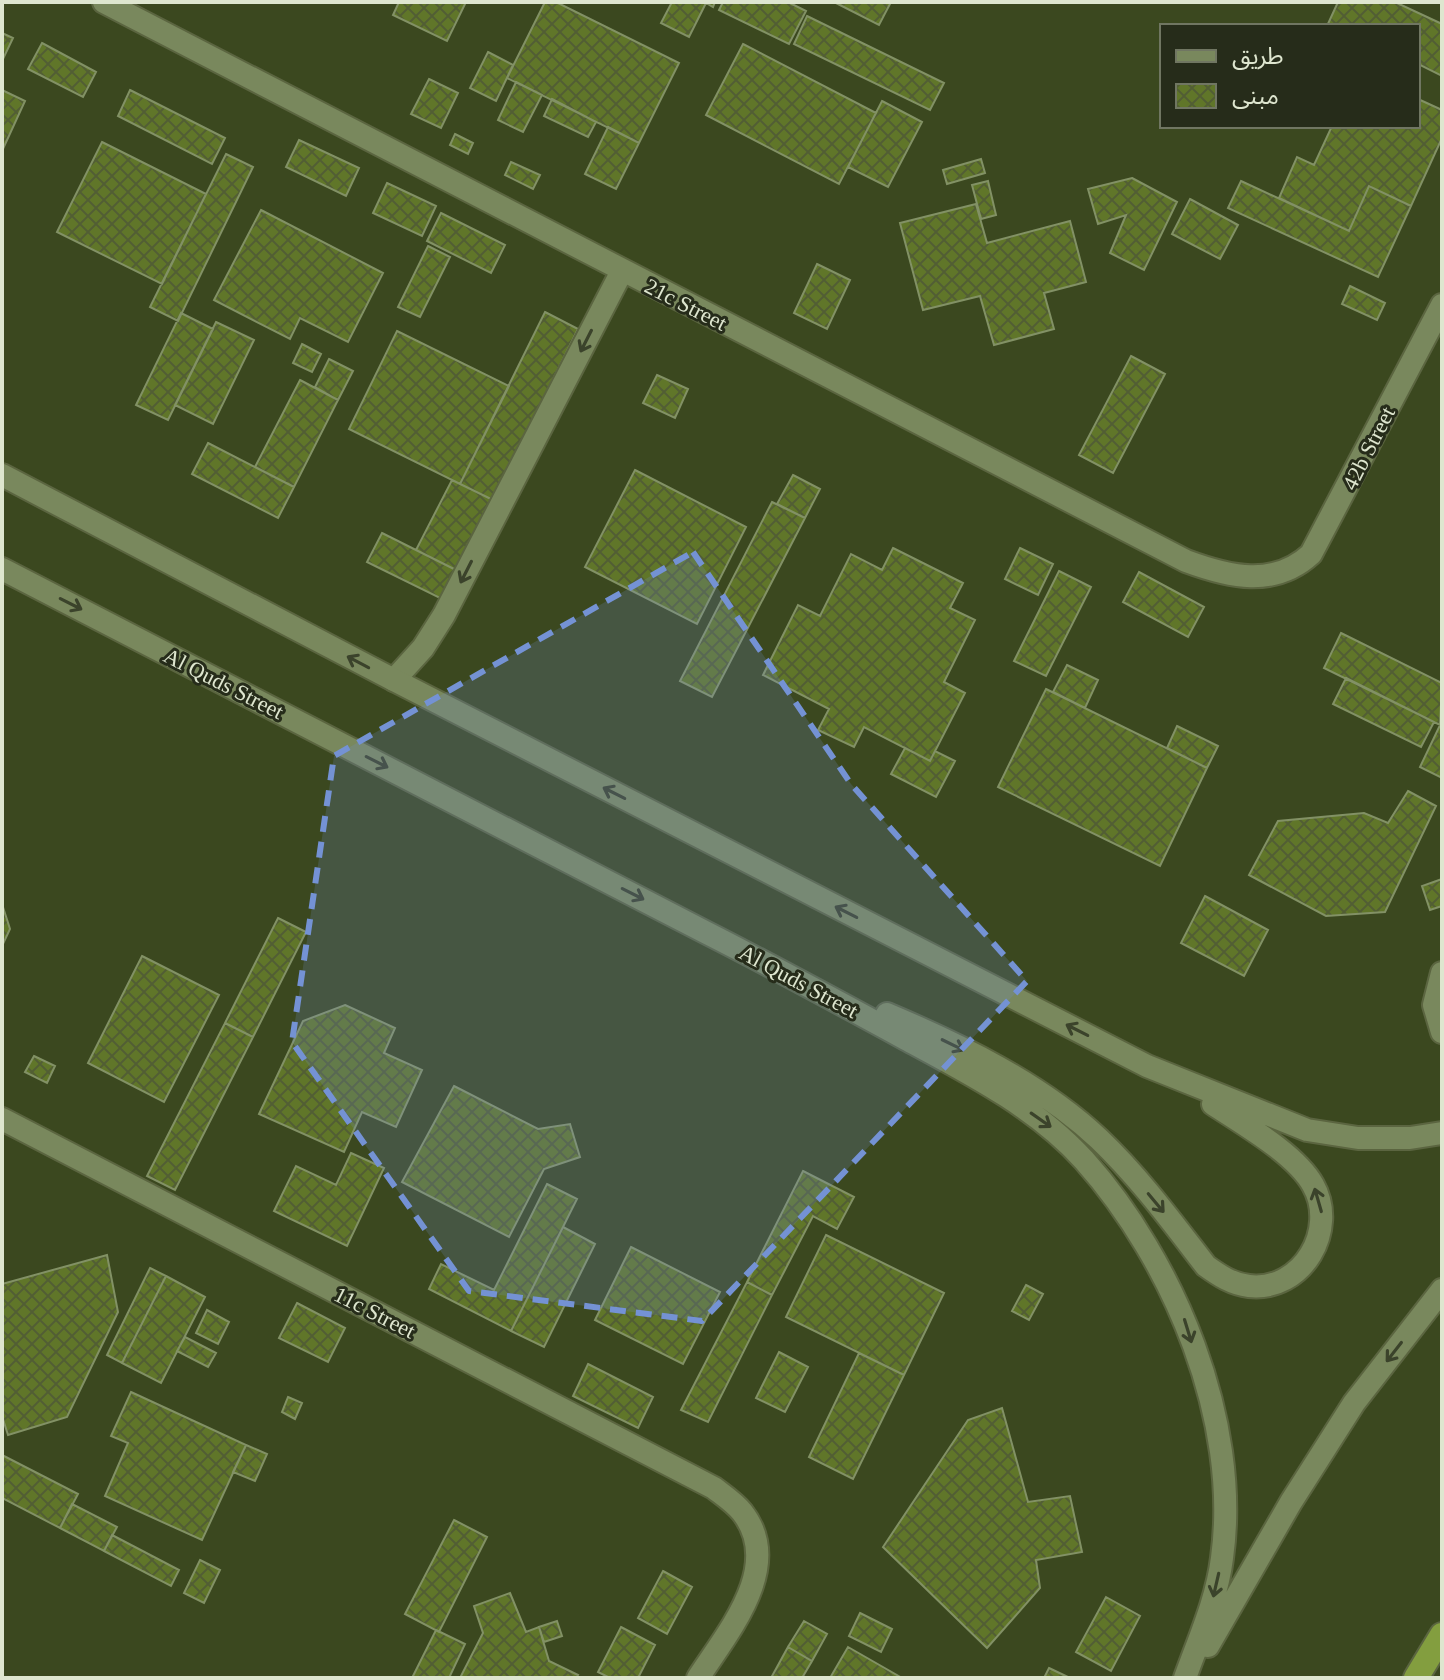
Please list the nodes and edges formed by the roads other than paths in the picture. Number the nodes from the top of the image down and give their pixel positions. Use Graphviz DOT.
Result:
graph roads {
  1 [pos="104,2"];
  2 [pos="622,271"];
  3 [pos="1442,305"];
  4 [pos="2,475"];
  5 [pos="2,569"];
  6 [pos="1276,576"];
  7 [pos="394,680"];
  8 [pos="1442,973"];
  9 [pos="829,996"];
  10 [pos="1442,1032"];
  11 [pos="1147,1066"];
  12 [pos="2,1119"];
  13 [pos="1442,1133"];
  14 [pos="1442,1290"];
  15 [pos="1442,1635"];
  16 [pos="698,1678"];
  17 [pos="1187,1678"];
  18 [pos="1416,1678"];
  1 -- 2 [label="main road, 21c Street"];
  2 -- 6 [label="main road, 21c Street"];
  2 -- 7 [label="main road, one-way"];
  3 -- 6 [label="main road, 42b Street"];
  7 -- 4 [label="main road, one-way"];
  5 -- 9 [label="main road, Al Quds Street, one-way"];
  11 -- 7 [label="main road, one-way"];
  8 -- 10 [label="main road"];
  9 -- 11 [label="main road, one-way"];
  9 -- 17 [label="main road, Al Quds Street, one-way"];
  11 -- 13 [label="main road"];
  12 -- 16 [label="main road, 11c Street"];
  14 -- 17 [label="main road, one-way"];
  15 -- 18 [label="highway"];
}
